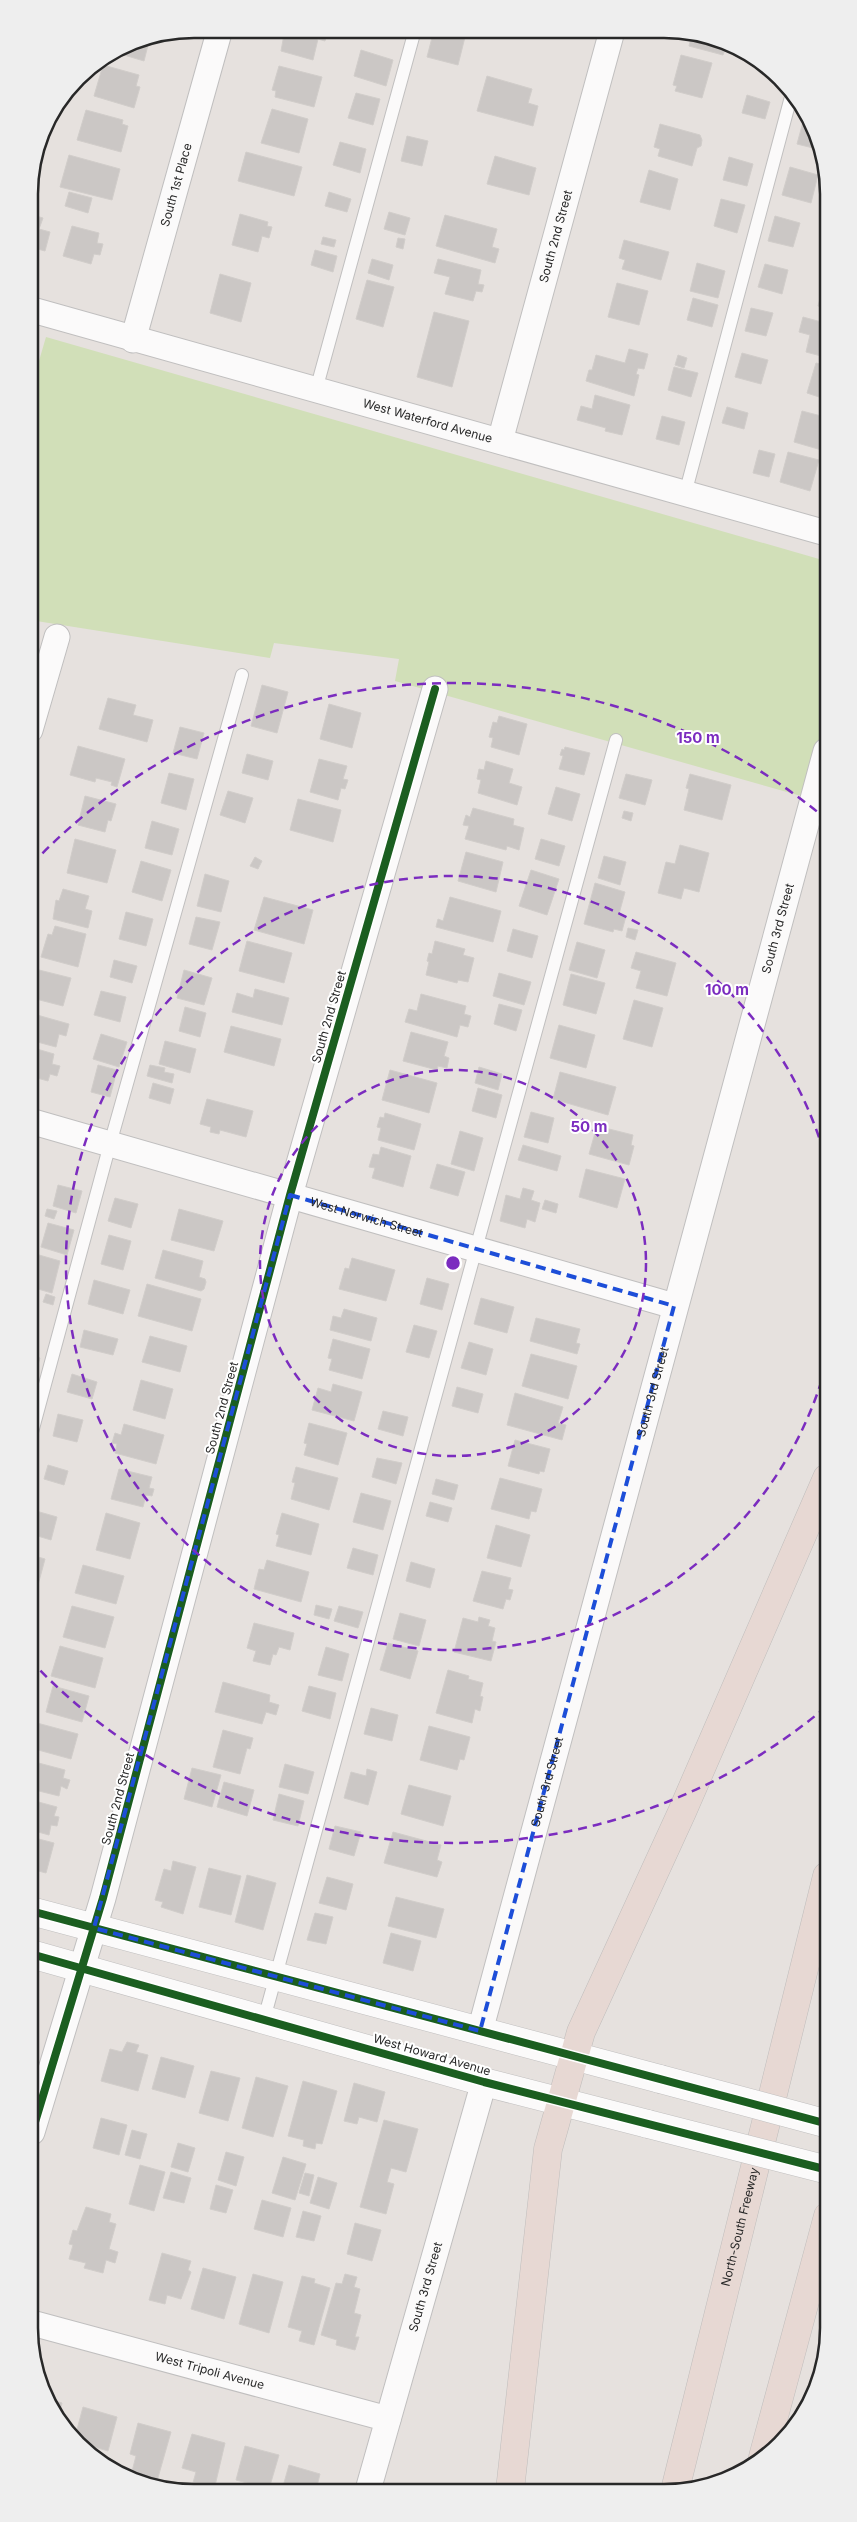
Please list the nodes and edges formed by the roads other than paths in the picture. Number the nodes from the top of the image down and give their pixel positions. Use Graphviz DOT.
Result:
graph roads {
  1 [pos="217,38"];
  2 [pos="413,38"];
  3 [pos="610,38"];
  4 [pos="789,102"];
  5 [pos="38,312"];
  6 [pos="133,340"];
  7 [pos="316,390"];
  8 [pos="500,441"];
  9 [pos="685,494"];
  10 [pos="820,531"];
  11 [pos="57,636"];
  12 [pos="242,675"];
  13 [pos="435,690"];
  14 [pos="38,702"];
  15 [pos="616,740"];
  16 [pos="820,774"];
  17 [pos="38,1123"];
  18 [pos="110,1144"];
  19 [pos="290,1196"];
  20 [pos="476,1249"];
  21 [pos="674,1306"];
  22 [pos="38,1410"];
  23 [pos="819,1496"];
  24 [pos="819,1908"];
  25 [pos="38,1913"];
  26 [pos="94,1928"];
  27 [pos="38,1956"];
  28 [pos="82,1968"];
  29 [pos="276,1976"];
  30 [pos="264,2019"];
  31 [pos="480,2031"];
  32 [pos="574,2056"];
  33 [pos="484,2082"];
  34 [pos="562,2102"];
  35 [pos="38,2112"];
  36 [pos="819,2122"];
  37 [pos="819,2168"];
  38 [pos="819,2249"];
  39 [pos="38,2325"];
  40 [pos="388,2419"];
  41 [pos="766,2446"];
  42 [pos="686,2447"];
  43 [pos="677,2483"];
  44 [pos="370,2484"];
  45 [pos="511,2484"];
  46 [pos="658,2484"];
  1 -- 6 [label="street, South 1st Place"];
  2 -- 7 [label="lane"];
  3 -- 8 [label="street, South 2nd Street"];
  4 -- 9 [label="lane"];
  5 -- 6 [label="street, West Waterford Avenue"];
  6 -- 7 [label="street, West Waterford Avenue"];
  7 -- 8 [label="street, West Waterford Avenue"];
  8 -- 9 [label="street, West Waterford Avenue"];
  9 -- 10 [label="street, West Waterford Avenue"];
  11 -- 14 [label="street"];
  12 -- 18 [label="lane"];
  13 -- 19 [label="street, South 2nd Street"];
  15 -- 20 [label="lane"];
  16 -- 21 [label="street, South 3rd Street"];
  17 -- 18 [label="street, West Norwich Street"];
  18 -- 19 [label="street, West Norwich Street"];
  18 -- 22 [label="lane"];
  19 -- 20 [label="street, West Norwich Street"];
  19 -- 26 [label="street, South 2nd Street"];
  20 -- 21 [label="street, West Norwich Street"];
  20 -- 29 [label="lane"];
  21 -- 31 [label="street, South 3rd Street"];
  23 -- 32 [label="highway"];
  24 -- 42 [label="highway, North-South Freeway"];
  25 -- 26 [label="main road"];
  26 -- 28 [label="street, South 2nd Street"];
  26 -- 29 [label="main road"];
  27 -- 28 [label="main road, West Howard Avenue"];
  28 -- 30 [label="main road, West Howard Avenue"];
  28 -- 35 [label="street, South 2nd Street"];
  29 -- 30 [label="lane"];
  29 -- 31 [label="main road"];
  30 -- 33 [label="main road, West Howard Avenue"];
  31 -- 32 [label="main road"];
  32 -- 34 [label="highway"];
  32 -- 36 [label="main road, bridge"];
  33 -- 34 [label="main road, West Howard Avenue"];
  33 -- 40 [label="street, South 3rd Street"];
  34 -- 37 [label="main road, West Howard Avenue, bridge"];
  34 -- 45 [label="highway"];
  38 -- 41 [label="highway"];
  39 -- 40 [label="street, West Tripoli Avenue"];
  40 -- 44 [label="street, South 3rd Street"];
  42 -- 43 [label="highway, North-South Freeway"];
  42 -- 46 [label="highway"];
}
